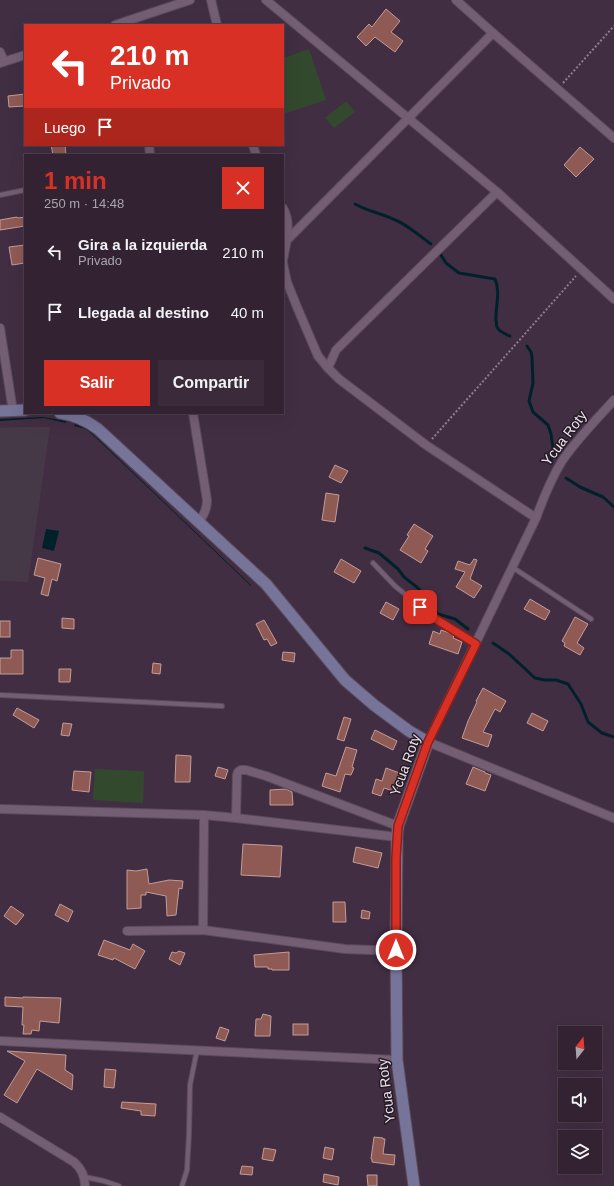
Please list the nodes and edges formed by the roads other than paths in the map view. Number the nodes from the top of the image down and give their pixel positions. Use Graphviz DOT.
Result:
graph roads {
  1 [pos="190,0"];
  2 [pos="211,0"];
  3 [pos="266,0"];
  4 [pos="456,0"];
  5 [pos="127,23"];
  6 [pos="217,24"];
  7 [pos="493,33"];
  8 [pos="0,52"];
  9 [pos="24,55"];
  10 [pos="2,62"];
  11 [pos="409,118"];
  12 [pos="614,138"];
  13 [pos="24,190"];
  14 [pos="497,192"];
  15 [pos="0,195"];
  16 [pos="284,209"];
  17 [pos="288,239"];
  18 [pos="284,257"];
  19 [pos="284,267"];
  20 [pos="614,299"];
  21 [pos="0,328"];
  22 [pos="328,368"];
  23 [pos="614,400"];
  24 [pos="24,410"];
  25 [pos="0,411"];
  26 [pos="13,411"];
  27 [pos="68,414"];
  28 [pos="193,414"];
  29 [pos="536,518"];
  30 [pos="199,522"];
  31 [pos="373,563"];
  32 [pos="512,567"];
  33 [pos="591,619"];
  34 [pos="476,644"];
  35 [pos="0,695"];
  36 [pos="222,706"];
  37 [pos="428,742"];
  38 [pos="0,809"];
  39 [pos="204,815"];
  40 [pos="236,818"];
  41 [pos="614,818"];
  42 [pos="398,826"];
  43 [pos="397,837"];
  44 [pos="203,930"];
  45 [pos="127,931"];
  46 [pos="396,950"];
  47 [pos="0,1041"];
  48 [pos="197,1050"];
  49 [pos="397,1060"];
  50 [pos="0,1117"];
  51 [pos="85,1177"];
  52 [pos="85,1186"];
  53 [pos="119,1186"];
  54 [pos="182,1186"];
  55 [pos="414,1186"];
  1 -- 5 [label="street"];
  2 -- 6 [label="street"];
  3 -- 11 [label="street"];
  4 -- 7 [label="street"];
  7 -- 11 [label="street"];
  7 -- 12 [label="street"];
  8 -- 10 [label="street"];
  9 -- 10 [label="street"];
  11 -- 14 [label="street"];
  11 -- 17 [label="street"];
  13 -- 15 [label="lane"];
  14 -- 20 [label="street"];
  14 -- 22 [label="street"];
  16 -- 17 [label="street"];
  17 -- 18 [label="street"];
  19 -- 22 [label="street"];
  21 -- 26 [label="street"];
  22 -- 29 [label="street"];
  23 -- 29 [label="street, Ycua Roty"];
  24 -- 26 [label="street"];
  25 -- 26 [label="street"];
  27 -- 30 [label="street"];
  28 -- 30 [label="street"];
  29 -- 32 [label="street, Ycua Roty"];
  30 -- 37 [label="street"];
  31 -- 34 [label="lane"];
  32 -- 33 [label="lane"];
  32 -- 34 [label="street, Ycua Roty"];
  34 -- 37 [label="street, Ycua Roty"];
  35 -- 36 [label="lane"];
  37 -- 41 [label="street"];
  37 -- 42 [label="street, Ycua Roty"];
  38 -- 39 [label="street"];
  39 -- 40 [label="street"];
  39 -- 44 [label="street"];
  40 -- 42 [label="street"];
  40 -- 43 [label="street"];
  42 -- 43 [label="street, Ycua Roty"];
  43 -- 46 [label="street, Ycua Roty"];
  44 -- 45 [label="street"];
  44 -- 46 [label="street"];
  46 -- 49 [label="street, Ycua Roty"];
  47 -- 48 [label="street"];
  48 -- 49 [label="street"];
  48 -- 54 [label="lane"];
  49 -- 55 [label="street, Ycua Roty"];
  50 -- 51 [label="street"];
  51 -- 52 [label="street"];
  51 -- 53 [label="lane"];
}
